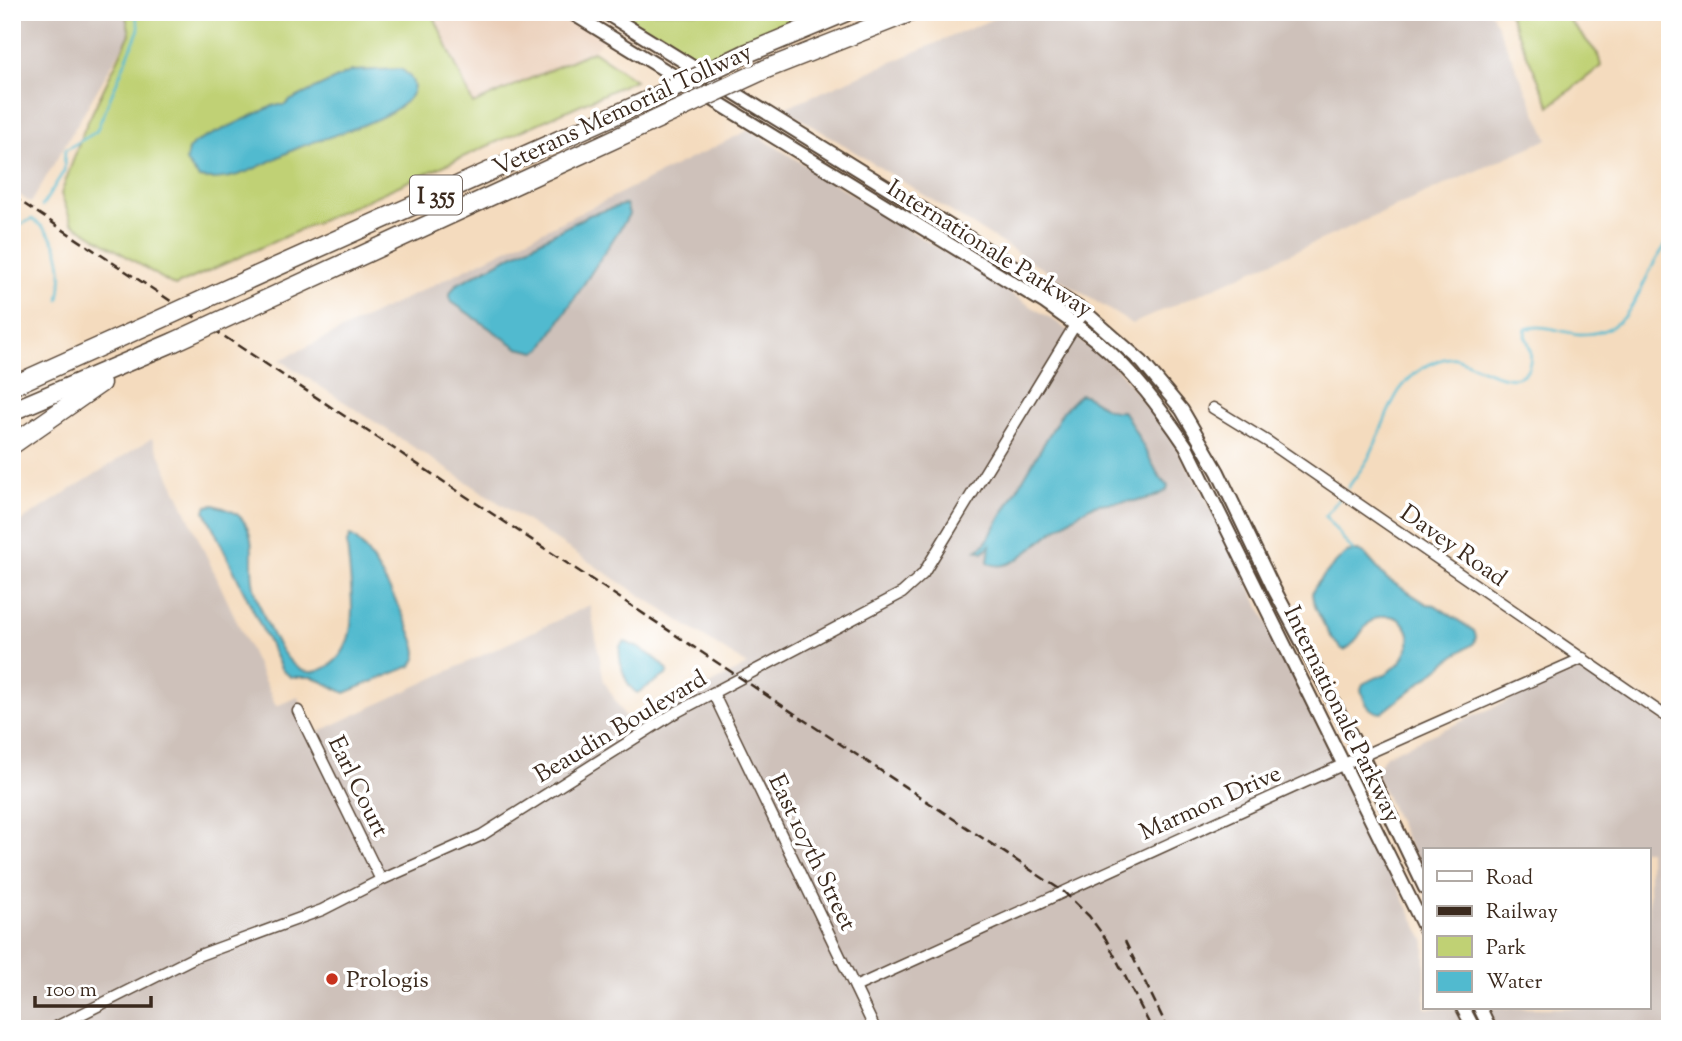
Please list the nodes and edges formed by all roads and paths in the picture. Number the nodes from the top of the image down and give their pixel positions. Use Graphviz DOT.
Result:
graph roads {
  1 [pos="570,12"];
  2 [pos="604,12"];
  3 [pos="846,12"];
  4 [pos="911,12"];
  5 [pos="1085,312"];
  6 [pos="1075,325"];
  7 [pos="133,361"];
  8 [pos="12,386"];
  9 [pos="1213,408"];
  10 [pos="12,411"];
  11 [pos="12,445"];
  12 [pos="1583,658"];
  13 [pos="713,693"];
  14 [pos="298,711"];
  15 [pos="1670,719"];
  16 [pos="1362,756"];
  17 [pos="1344,764"];
  18 [pos="381,880"];
  19 [pos="1423,884"];
  20 [pos="1423,925"];
  21 [pos="855,987"];
  22 [pos="1464,1010"];
  23 [pos="1481,1010"];
  24 [pos="52,1029"];
  25 [pos="875,1029"];
  26 [pos="1474,1029"];
  27 [pos="1490,1029"];
  1 -- 6 [label="street, Internationale Parkway"];
  2 -- 5 [label="street, Internationale Parkway"];
  3 -- 8 [label="highway, Veterans Memorial Tollway / I 355, bridge"];
  4 -- 7 [label="highway, Veterans Memorial Tollway / I 355, bridge"];
  5 -- 6 [label="street, Beaudin Boulevard"];
  5 -- 16 [label="street, Internationale Parkway"];
  6 -- 13 [label="street, Beaudin Boulevard"];
  6 -- 17 [label="street, Internationale Parkway"];
  7 -- 10 [label="highway, Veterans Memorial Tollway / I 355"];
  7 -- 11 [label="highway"];
  9 -- 12 [label="street, Davey Road"];
  12 -- 15 [label="street, Davey Road"];
  12 -- 16 [label="street, Marmon Drive"];
  13 -- 18 [label="street, Beaudin Boulevard"];
  13 -- 21 [label="street, East 107th Street"];
  14 -- 18 [label="street, Earl Court"];
  16 -- 17 [label="street, Marmon Drive"];
  16 -- 19 [label="street, Internationale Parkway"];
  17 -- 20 [label="street, Internationale Parkway"];
  17 -- 21 [label="street, Marmon Drive"];
  18 -- 24 [label="street, Beaudin Boulevard"];
  21 -- 25 [label="street, East 107th Street"];
  22 -- 26 [label="street"];
  23 -- 27 [label="street"];
}
